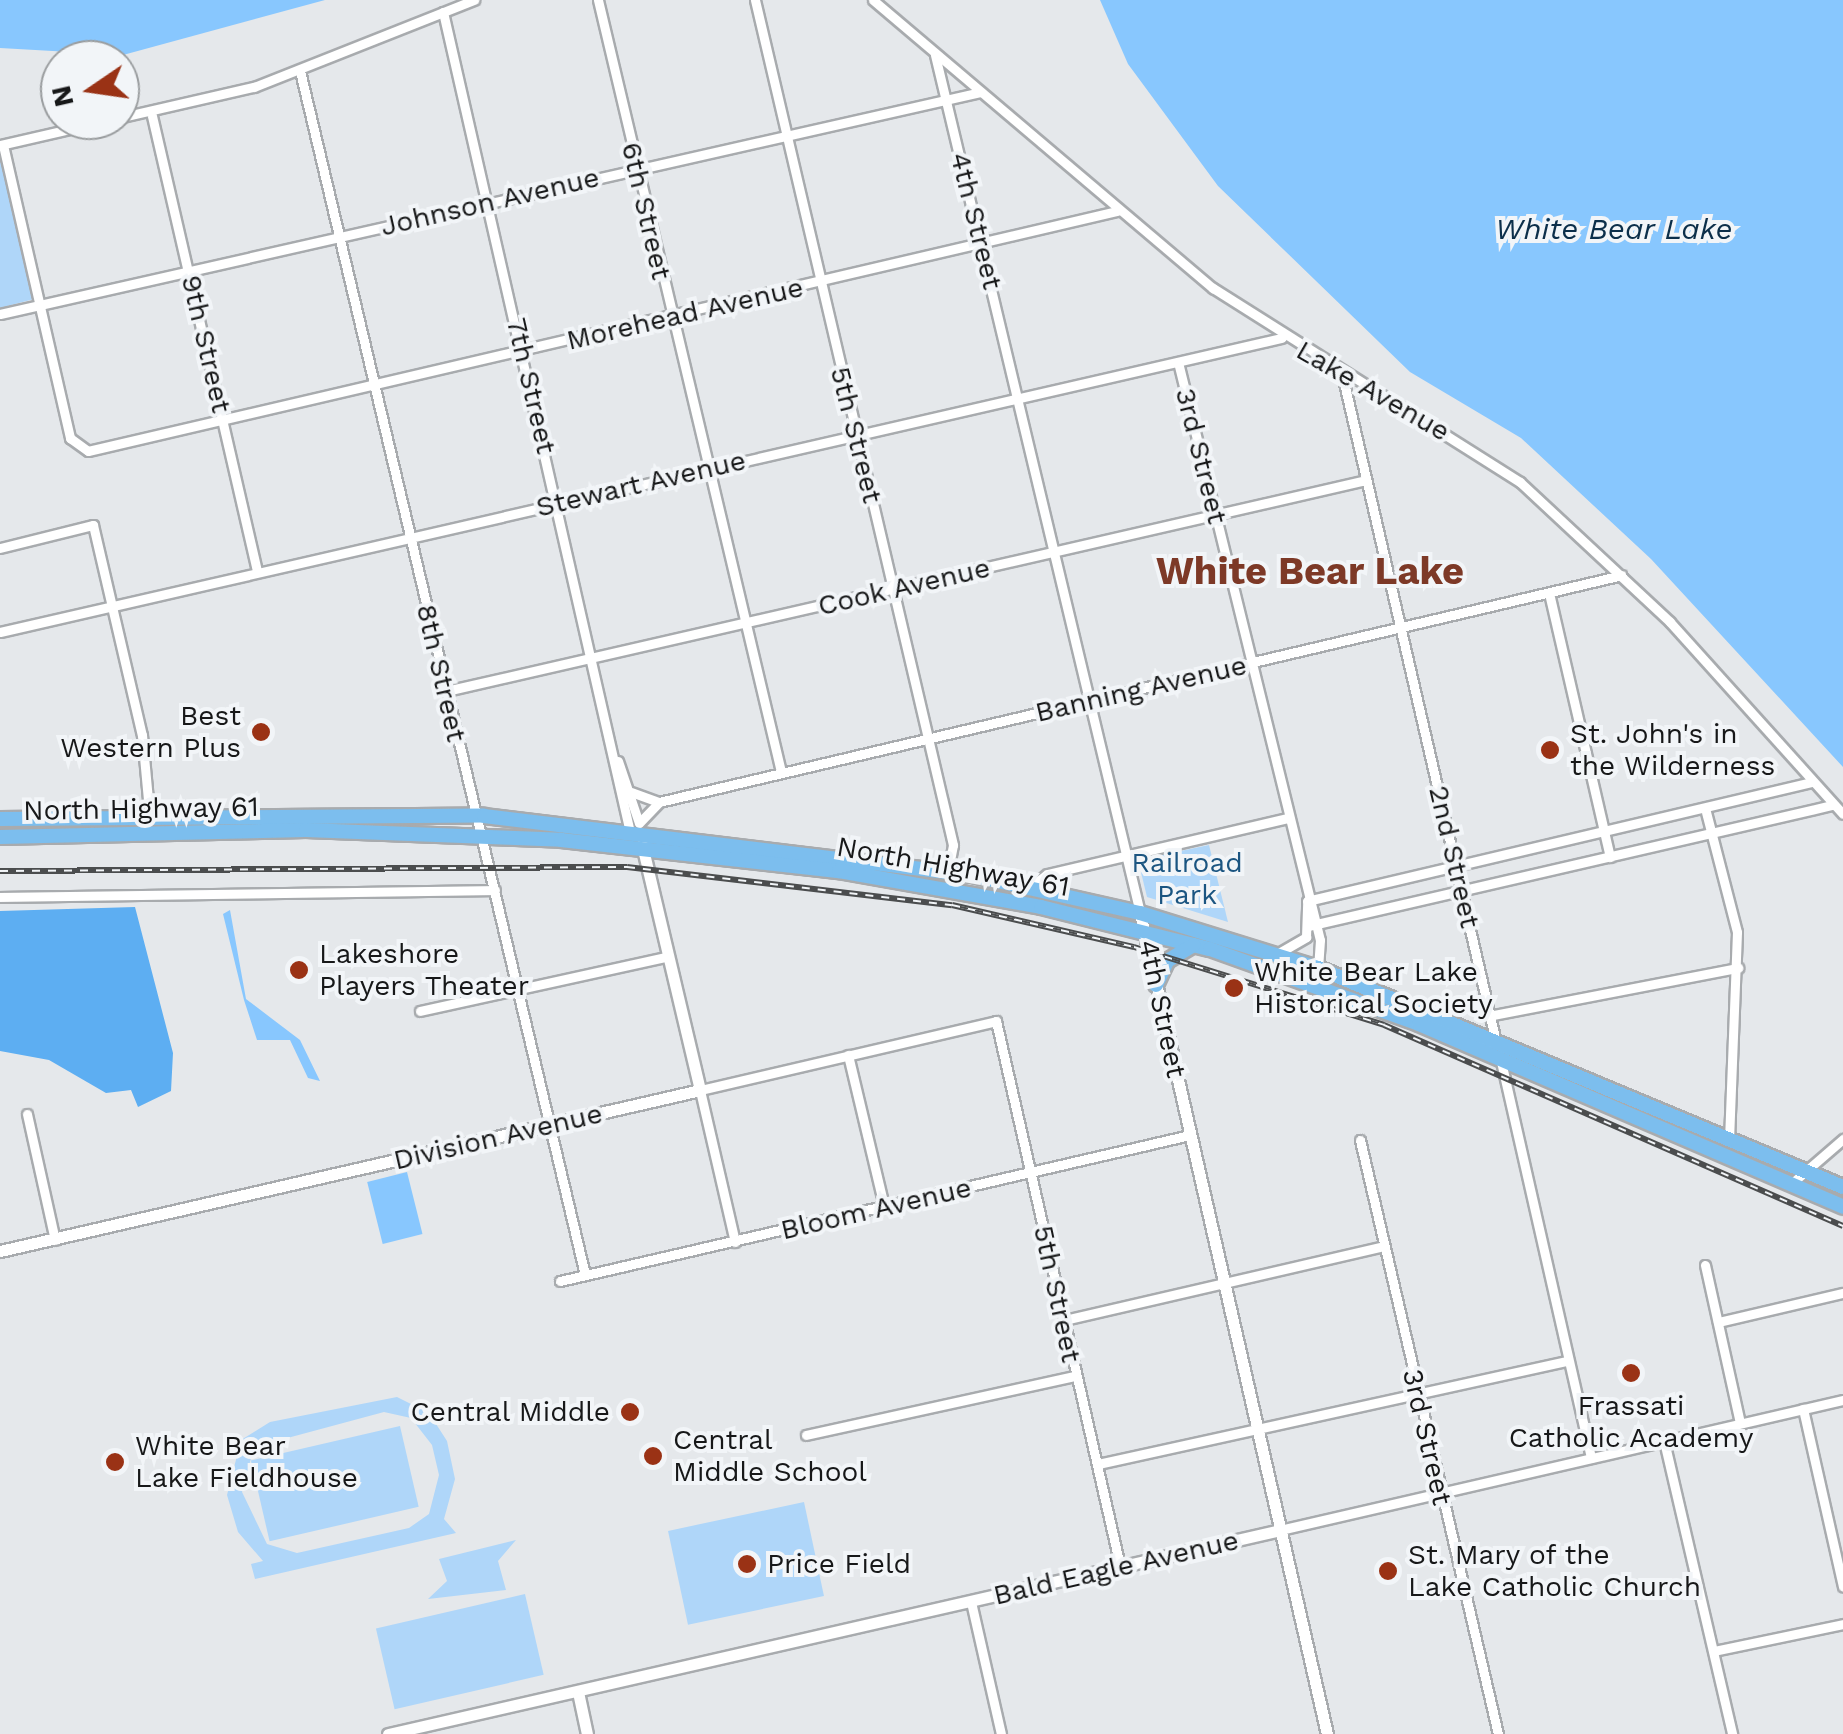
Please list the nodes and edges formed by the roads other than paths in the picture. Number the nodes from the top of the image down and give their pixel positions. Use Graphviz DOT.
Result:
graph roads {
  1 [pos="474,0"];
  2 [pos="598,0"];
  3 [pos="755,0"];
  4 [pos="873,0"];
  5 [pos="443,12"];
  6 [pos="935,53"];
  7 [pos="300,72"];
  8 [pos="980,92"];
  9 [pos="946,100"];
  10 [pos="152,116"];
  11 [pos="786,134"];
  12 [pos="2,145"];
  13 [pos="636,169"];
  14 [pos="487,203"];
  15 [pos="1117,212"];
  16 [pos="340,236"];
  17 [pos="982,244"];
  18 [pos="189,270"];
  19 [pos="820,284"];
  20 [pos="40,306"];
  21 [pos="0,314"];
  22 [pos="672,316"];
  23 [pos="1282,338"];
  24 [pos="523,351"];
  25 [pos="1178,362"];
  26 [pos="1342,374"];
  27 [pos="374,384"];
  28 [pos="1018,398"];
  29 [pos="222,419"];
  30 [pos="857,436"];
  31 [pos="709,468"];
  32 [pos="1362,481"];
  33 [pos="559,503"];
  34 [pos="1216,514"];
  35 [pos="409,537"];
  36 [pos="0,548"];
  37 [pos="1054,552"];
  38 [pos="256,572"];
  39 [pos="1622,575"];
  40 [pos="893,590"];
  41 [pos="1548,594"];
  42 [pos="112,606"];
  43 [pos="745,622"];
  44 [pos="1399,626"];
  45 [pos="0,632"];
  46 [pos="594,658"];
  47 [pos="1250,664"];
  48 [pos="446,691"];
  49 [pos="1089,700"];
  50 [pos="928,738"];
  51 [pos="618,760"];
  52 [pos="781,772"];
  53 [pos="1811,782"];
  54 [pos="631,792"];
  55 [pos="659,802"];
  56 [pos="1832,805"];
  57 [pos="1706,812"];
  58 [pos="1,814"];
  59 [pos="1843,814"];
  60 [pos="477,816"];
  61 [pos="150,817"];
  62 [pos="1288,818"];
  63 [pos="636,827"];
  64 [pos="1604,832"];
  65 [pos="150,835"];
  66 [pos="482,837"];
  67 [pos="1712,837"];
  68 [pos="0,838"];
  69 [pos="643,849"];
  70 [pos="1126,854"];
  71 [pos="1610,856"];
  72 [pos="1457,866"];
  73 [pos="948,870"];
  74 [pos="926,885"];
  75 [pos="1030,887"];
  76 [pos="495,890"];
  77 [pos="1463,892"];
  78 [pos="0,898"];
  79 [pos="1307,900"];
  80 [pos="1140,913"];
  81 [pos="1313,927"];
  82 [pos="1144,931"];
  83 [pos="1194,944"];
  84 [pos="1275,954"];
  85 [pos="666,957"];
  86 [pos="1318,968"];
  87 [pos="1738,968"];
  88 [pos="1291,978"];
  89 [pos="1156,984"];
  90 [pos="518,988"];
  91 [pos="420,1011"];
  92 [pos="1488,1016"];
  93 [pos="996,1021"];
  94 [pos="1495,1036"];
  95 [pos="848,1054"];
  96 [pos="1500,1059"];
  97 [pos="700,1090"];
  98 [pos="27,1114"];
  99 [pos="551,1125"];
  100 [pos="1190,1135"];
  101 [pos="1729,1139"];
  102 [pos="1843,1139"];
  103 [pos="1360,1140"];
  104 [pos="1806,1170"];
  105 [pos="1031,1172"];
  106 [pos="1791,1184"];
  107 [pos="1843,1187"];
  108 [pos="884,1206"];
  109 [pos="1843,1207"];
  110 [pos="55,1240"];
  111 [pos="735,1242"];
  112 [pos="1384,1246"];
  113 [pos="0,1251"];
  114 [pos="1704,1265"];
  115 [pos="585,1275"];
  116 [pos="560,1280"];
  117 [pos="1224,1280"];
  118 [pos="1843,1293"];
  119 [pos="1064,1320"];
  120 [pos="1718,1322"];
  121 [pos="1566,1361"];
  122 [pos="1075,1376"];
  123 [pos="1416,1391"];
  124 [pos="1843,1400"];
  125 [pos="1803,1409"];
  126 [pos="1740,1423"];
  127 [pos="1256,1428"];
  128 [pos="806,1435"];
  129 [pos="1664,1441"];
  130 [pos="1591,1458"];
  131 [pos="1098,1464"];
  132 [pos="1440,1493"];
  133 [pos="1280,1530"];
  134 [pos="1120,1566"];
  135 [pos="1843,1587"];
  136 [pos="971,1602"];
  137 [pos="1843,1624"];
  138 [pos="1714,1651"];
  139 [pos="578,1692"];
  140 [pos="388,1734"];
  141 [pos="586,1734"];
  142 [pos="1001,1734"];
  143 [pos="1327,1734"];
  144 [pos="1498,1734"];
  145 [pos="1732,1734"];
  1 -- 5 [label="street"];
  2 -- 13 [label="street, 6th Street"];
  3 -- 11 [label="street, 5th Street"];
  4 -- 6 [label="street, Lake Avenue"];
  5 -- 7 [label="street"];
  5 -- 14 [label="street, 7th Street"];
  6 -- 8 [label="street, Lake Avenue"];
  6 -- 9 [label="street, 4th Street"];
  7 -- 10 [label="street"];
  7 -- 16 [label="street, 8th Street"];
  8 -- 9 [label="street, Johnson Avenue"];
  8 -- 15 [label="street, Lake Avenue"];
  9 -- 11 [label="street, Johnson Avenue"];
  9 -- 17 [label="street, 4th Street"];
  10 -- 12 [label="street"];
  10 -- 18 [label="street, 9th Street"];
  11 -- 13 [label="street, Johnson Avenue"];
  11 -- 19 [label="street, 5th Street"];
  12 -- 20 [label="street"];
  13 -- 14 [label="street, Johnson Avenue"];
  13 -- 22 [label="street, 6th Street"];
  14 -- 16 [label="street, Johnson Avenue"];
  14 -- 24 [label="street, 7th Street"];
  15 -- 17 [label="street, Morehead Avenue"];
  15 -- 23 [label="street, Lake Avenue"];
  16 -- 18 [label="street, Johnson Avenue"];
  16 -- 27 [label="street, 8th Street"];
  17 -- 19 [label="street, Morehead Avenue"];
  17 -- 28 [label="street, 4th Street"];
  18 -- 20 [label="street, Johnson Avenue"];
  18 -- 29 [label="street, 9th Street"];
  19 -- 22 [label="street, Morehead Avenue"];
  19 -- 30 [label="street, 5th Street"];
  20 -- 21 [label="street, Johnson Avenue"];
  20 -- 29 [label="street, Morehead Avenue"];
  22 -- 24 [label="street, Morehead Avenue"];
  22 -- 31 [label="street, 6th Street"];
  23 -- 25 [label="street, Stewart Avenue"];
  23 -- 26 [label="street, Lake Avenue"];
  24 -- 27 [label="street, Morehead Avenue"];
  24 -- 33 [label="street, 7th Street"];
  25 -- 28 [label="street, Stewart Avenue"];
  25 -- 34 [label="street, 3rd Street"];
  26 -- 32 [label="street, 2nd Street"];
  26 -- 39 [label="street, Lake Avenue"];
  27 -- 29 [label="street, Morehead Avenue"];
  27 -- 35 [label="street, 8th Street"];
  28 -- 30 [label="street, Stewart Avenue"];
  28 -- 37 [label="street, 4th Street"];
  29 -- 38 [label="street, 9th Street"];
  30 -- 31 [label="street, Stewart Avenue"];
  30 -- 40 [label="street, 5th Street"];
  31 -- 33 [label="street, Stewart Avenue"];
  31 -- 43 [label="street, 6th Street"];
  32 -- 34 [label="street, Cook Avenue"];
  32 -- 44 [label="street, 2nd Street"];
  33 -- 35 [label="street, Stewart Avenue"];
  33 -- 46 [label="street, 7th Street"];
  34 -- 37 [label="street, Cook Avenue"];
  34 -- 47 [label="street, 3rd Street"];
  35 -- 38 [label="street, Stewart Avenue"];
  35 -- 48 [label="street, 8th Street"];
  36 -- 42 [label="street"];
  37 -- 40 [label="street, Cook Avenue"];
  37 -- 49 [label="street, 4th Street"];
  38 -- 42 [label="street, Stewart Avenue"];
  39 -- 41 [label="street, Banning Avenue"];
  39 -- 53 [label="street, Lake Avenue"];
  40 -- 43 [label="street, Cook Avenue"];
  40 -- 50 [label="street, 5th Street"];
  41 -- 44 [label="street, Banning Avenue"];
  41 -- 64 [label="street"];
  42 -- 45 [label="street, Stewart Avenue"];
  42 -- 61 [label="street"];
  43 -- 46 [label="street, Cook Avenue"];
  43 -- 52 [label="street, 6th Street"];
  44 -- 47 [label="street, Banning Avenue"];
  44 -- 72 [label="street, 2nd Street"];
  46 -- 48 [label="street, Cook Avenue"];
  46 -- 51 [label="street, 7th Street"];
  47 -- 49 [label="street, Banning Avenue"];
  47 -- 62 [label="street, 3rd Street"];
  48 -- 60 [label="street, 8th Street"];
  49 -- 50 [label="street, Banning Avenue"];
  49 -- 70 [label="street, 4th Street"];
  50 -- 52 [label="street, Banning Avenue"];
  50 -- 73 [label="street, 5th Street"];
  51 -- 54 [label="street, 7th Street"];
  51 -- 63 [label="street, 7th Street"];
  52 -- 55 [label="street, Banning Avenue"];
  53 -- 56 [label="street, Lake Avenue"];
  53 -- 57 [label="street"];
  54 -- 55 [label="street"];
  54 -- 63 [label="street, 7th Street"];
  55 -- 63 [label="street"];
  56 -- 59 [label="street, Lake Avenue"];
  56 -- 67 [label="street"];
  57 -- 64 [label="street"];
  57 -- 67 [label="street"];
  58 -- 61 [label="main road, North Highway 61"];
  60 -- 61 [label="main road, North Highway 61"];
  60 -- 63 [label="main road, North Highway 61"];
  60 -- 66 [label="street, 8th Street"];
  61 -- 65 [label="street"];
  62 -- 70 [label="street"];
  62 -- 79 [label="street, 3rd Street"];
  63 -- 69 [label="street, 7th Street"];
  63 -- 73 [label="main road, North Highway 61"];
  64 -- 71 [label="street"];
  64 -- 72 [label="street"];
  65 -- 66 [label="main road, North Highway 61"];
  65 -- 68 [label="main road, North Highway 61"];
  66 -- 69 [label="main road, North Highway 61"];
  66 -- 76 [label="street, 8th Street"];
  67 -- 71 [label="street"];
  67 -- 87 [label="street"];
  69 -- 74 [label="main road, North Highway 61"];
  69 -- 85 [label="street, 7th Street"];
  70 -- 75 [label="street"];
  70 -- 80 [label="street, 4th Street"];
  71 -- 77 [label="street"];
  72 -- 77 [label="street, 2nd Street"];
  72 -- 79 [label="street"];
  73 -- 74 [label="main road"];
  73 -- 75 [label="main road, North Highway 61"];
  74 -- 82 [label="main road, North Highway 61"];
  75 -- 80 [label="main road, North Highway 61"];
  76 -- 78 [label="street"];
  76 -- 90 [label="street, 8th Street"];
  77 -- 81 [label="street"];
  77 -- 92 [label="street, 2nd Street"];
  79 -- 81 [label="street, 3rd Street"];
  80 -- 82 [label="street, 4th Street"];
  80 -- 84 [label="main road, North Highway 61"];
  81 -- 84 [label="street"];
  81 -- 86 [label="street, 3rd Street"];
  82 -- 83 [label="main road, North Highway 61"];
  82 -- 89 [label="street, 4th Street"];
  83 -- 88 [label="main road, North Highway 61"];
  83 -- 89 [label="main road"];
  84 -- 86 [label="main road, North Highway 61"];
  85 -- 90 [label="street"];
  85 -- 97 [label="street, 7th Street"];
  86 -- 88 [label="main road"];
  86 -- 94 [label="main road, North Highway 61"];
  87 -- 92 [label="street"];
  87 -- 101 [label="street"];
  88 -- 96 [label="main road, North Highway 61"];
  89 -- 100 [label="street, 4th Street"];
  90 -- 91 [label="street"];
  90 -- 99 [label="street, 8th Street"];
  92 -- 94 [label="street, 2nd Street"];
  93 -- 95 [label="street, Division Avenue"];
  93 -- 105 [label="street, 5th Street"];
  94 -- 96 [label="street, 2nd Street"];
  94 -- 101 [label="main road, North Highway 61"];
  95 -- 97 [label="street, Division Avenue"];
  95 -- 108 [label="street"];
  96 -- 106 [label="main road, North Highway 61"];
  96 -- 121 [label="street, 2nd Street"];
  97 -- 99 [label="street, Division Avenue"];
  97 -- 111 [label="street, 7th Street"];
  98 -- 110 [label="street"];
  99 -- 110 [label="street, Division Avenue"];
  99 -- 115 [label="street, 8th Street"];
  100 -- 105 [label="street, Bloom Avenue"];
  100 -- 117 [label="street, 4th Street"];
  101 -- 104 [label="main road, North Highway 61"];
  102 -- 104 [label="street"];
  103 -- 112 [label="street, 3rd Street"];
  104 -- 106 [label="street"];
  104 -- 107 [label="main road, North Highway 61"];
  105 -- 108 [label="street, Bloom Avenue"];
  105 -- 119 [label="street, 5th Street"];
  106 -- 109 [label="main road, North Highway 61"];
  108 -- 111 [label="street, Bloom Avenue"];
  110 -- 113 [label="street, Division Avenue"];
  111 -- 115 [label="street, Bloom Avenue"];
  112 -- 117 [label="street"];
  112 -- 123 [label="street, 3rd Street"];
  114 -- 120 [label="street"];
  115 -- 116 [label="street, Bloom Avenue"];
  117 -- 119 [label="street"];
  117 -- 127 [label="street, 4th Street"];
  118 -- 120 [label="street"];
  119 -- 122 [label="street, 5th Street"];
  120 -- 126 [label="street"];
  121 -- 123 [label="street"];
  121 -- 130 [label="street, 2nd Street"];
  122 -- 128 [label="street"];
  122 -- 131 [label="street, 5th Street"];
  123 -- 127 [label="street"];
  123 -- 132 [label="street, 3rd Street"];
  124 -- 125 [label="street, Bald Eagle Avenue"];
  125 -- 126 [label="street, Bald Eagle Avenue"];
  125 -- 135 [label="street"];
  126 -- 129 [label="street, Bald Eagle Avenue"];
  127 -- 131 [label="street"];
  127 -- 133 [label="street, 4th Street"];
  129 -- 130 [label="street, Bald Eagle Avenue"];
  129 -- 138 [label="street"];
  130 -- 132 [label="street, Bald Eagle Avenue"];
  131 -- 134 [label="street, 5th Street"];
  132 -- 133 [label="street, Bald Eagle Avenue"];
  132 -- 144 [label="street, 3rd Street"];
  133 -- 134 [label="street, Bald Eagle Avenue"];
  133 -- 143 [label="street, 4th Street"];
  134 -- 136 [label="street, Bald Eagle Avenue"];
  136 -- 139 [label="street, Bald Eagle Avenue"];
  136 -- 142 [label="street"];
  137 -- 138 [label="street"];
  138 -- 145 [label="street"];
  139 -- 140 [label="street, Bald Eagle Avenue"];
  139 -- 141 [label="street"];
}
